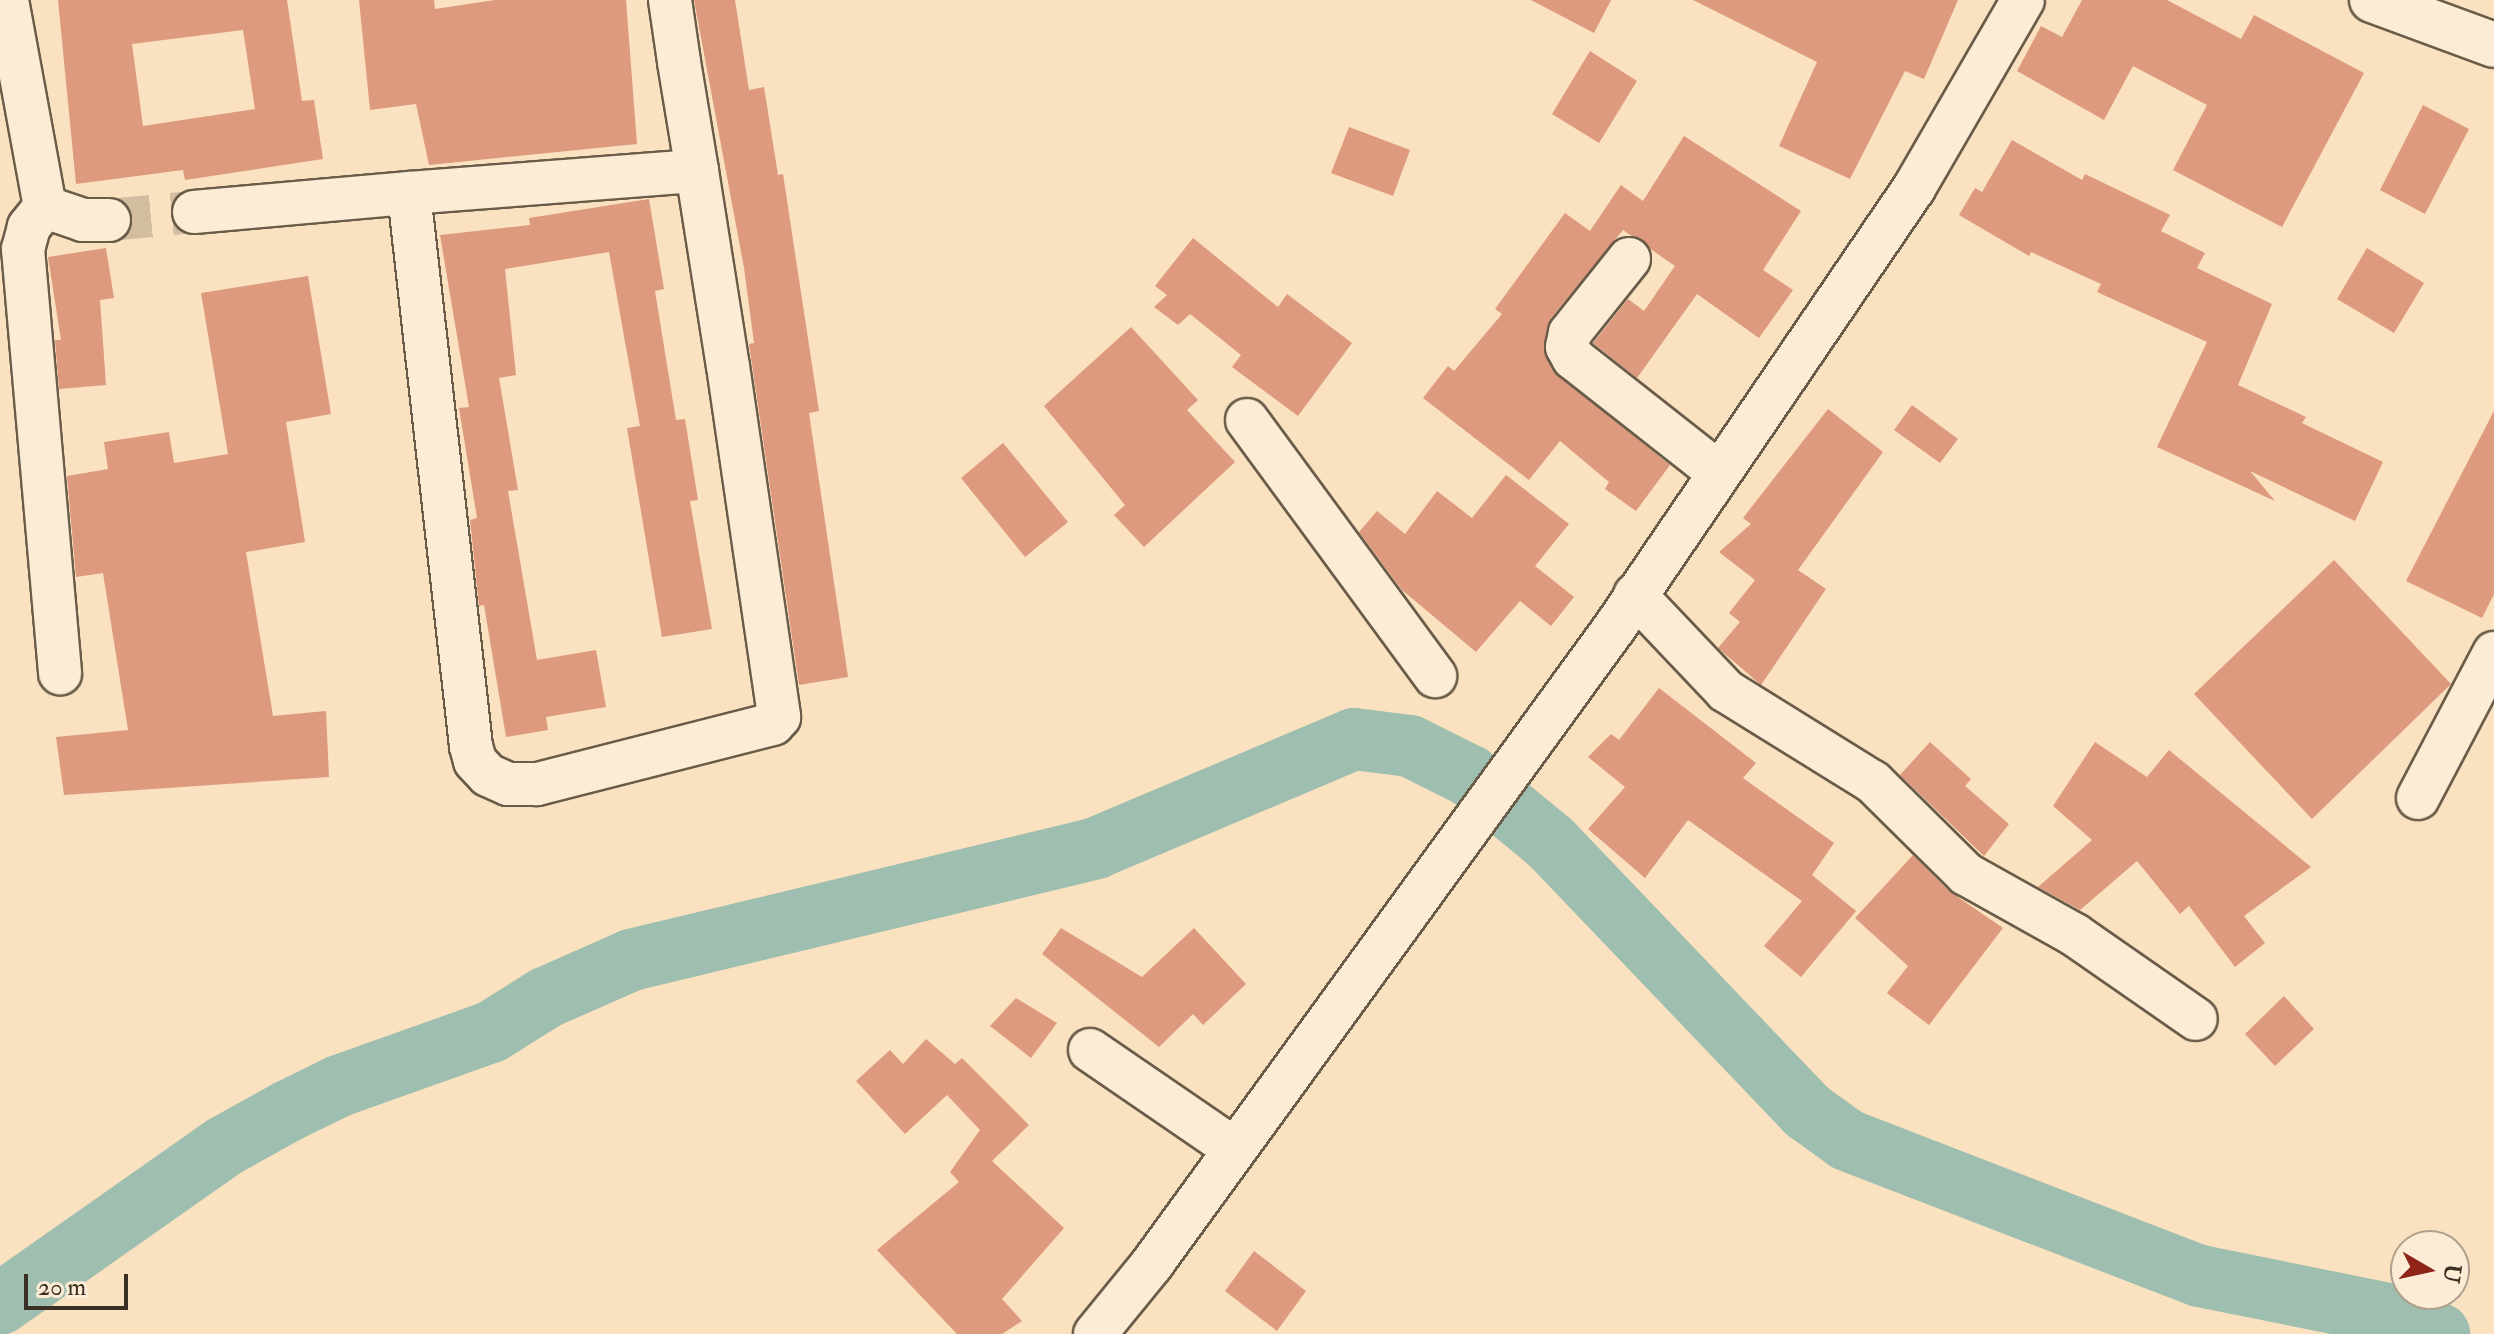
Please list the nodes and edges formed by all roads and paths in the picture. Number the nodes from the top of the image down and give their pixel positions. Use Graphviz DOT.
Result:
graph roads {
  1 [pos="7,0"];
  2 [pos="670,0"];
  3 [pos="2023,0"];
  4 [pos="2372,0"];
  5 [pos="2494,45"];
  6 [pos="697,171"];
  7 [pos="409,193"];
  8 [pos="45,207"];
  9 [pos="194,212"];
  10 [pos="109,220"];
  11 [pos="1629,259"];
  12 [pos="1247,420"];
  13 [pos="1719,473"];
  14 [pos="1635,595"];
  15 [pos="2494,653"];
  16 [pos="60,673"];
  17 [pos="1435,676"];
  18 [pos="2418,798"];
  19 [pos="2196,1019"];
  20 [pos="1090,1050"];
  21 [pos="1233,1148"];
  22 [pos="1095,1334"];
  1 -- 8 [label="street"];
  2 -- 6 [label="street"];
  3 -- 13 [label="street"];
  4 -- 5 [label="street"];
  6 -- 7 [label="street"];
  6 -- 7 [label="street"];
  7 -- 9 [label="street"];
  8 -- 10 [label="street"];
  8 -- 16 [label="street"];
  11 -- 13 [label="street"];
  12 -- 17 [label="street"];
  13 -- 14 [label="street"];
  14 -- 19 [label="street"];
  14 -- 21 [label="street"];
  15 -- 18 [label="street"];
  20 -- 21 [label="street"];
  21 -- 22 [label="street"];
}
